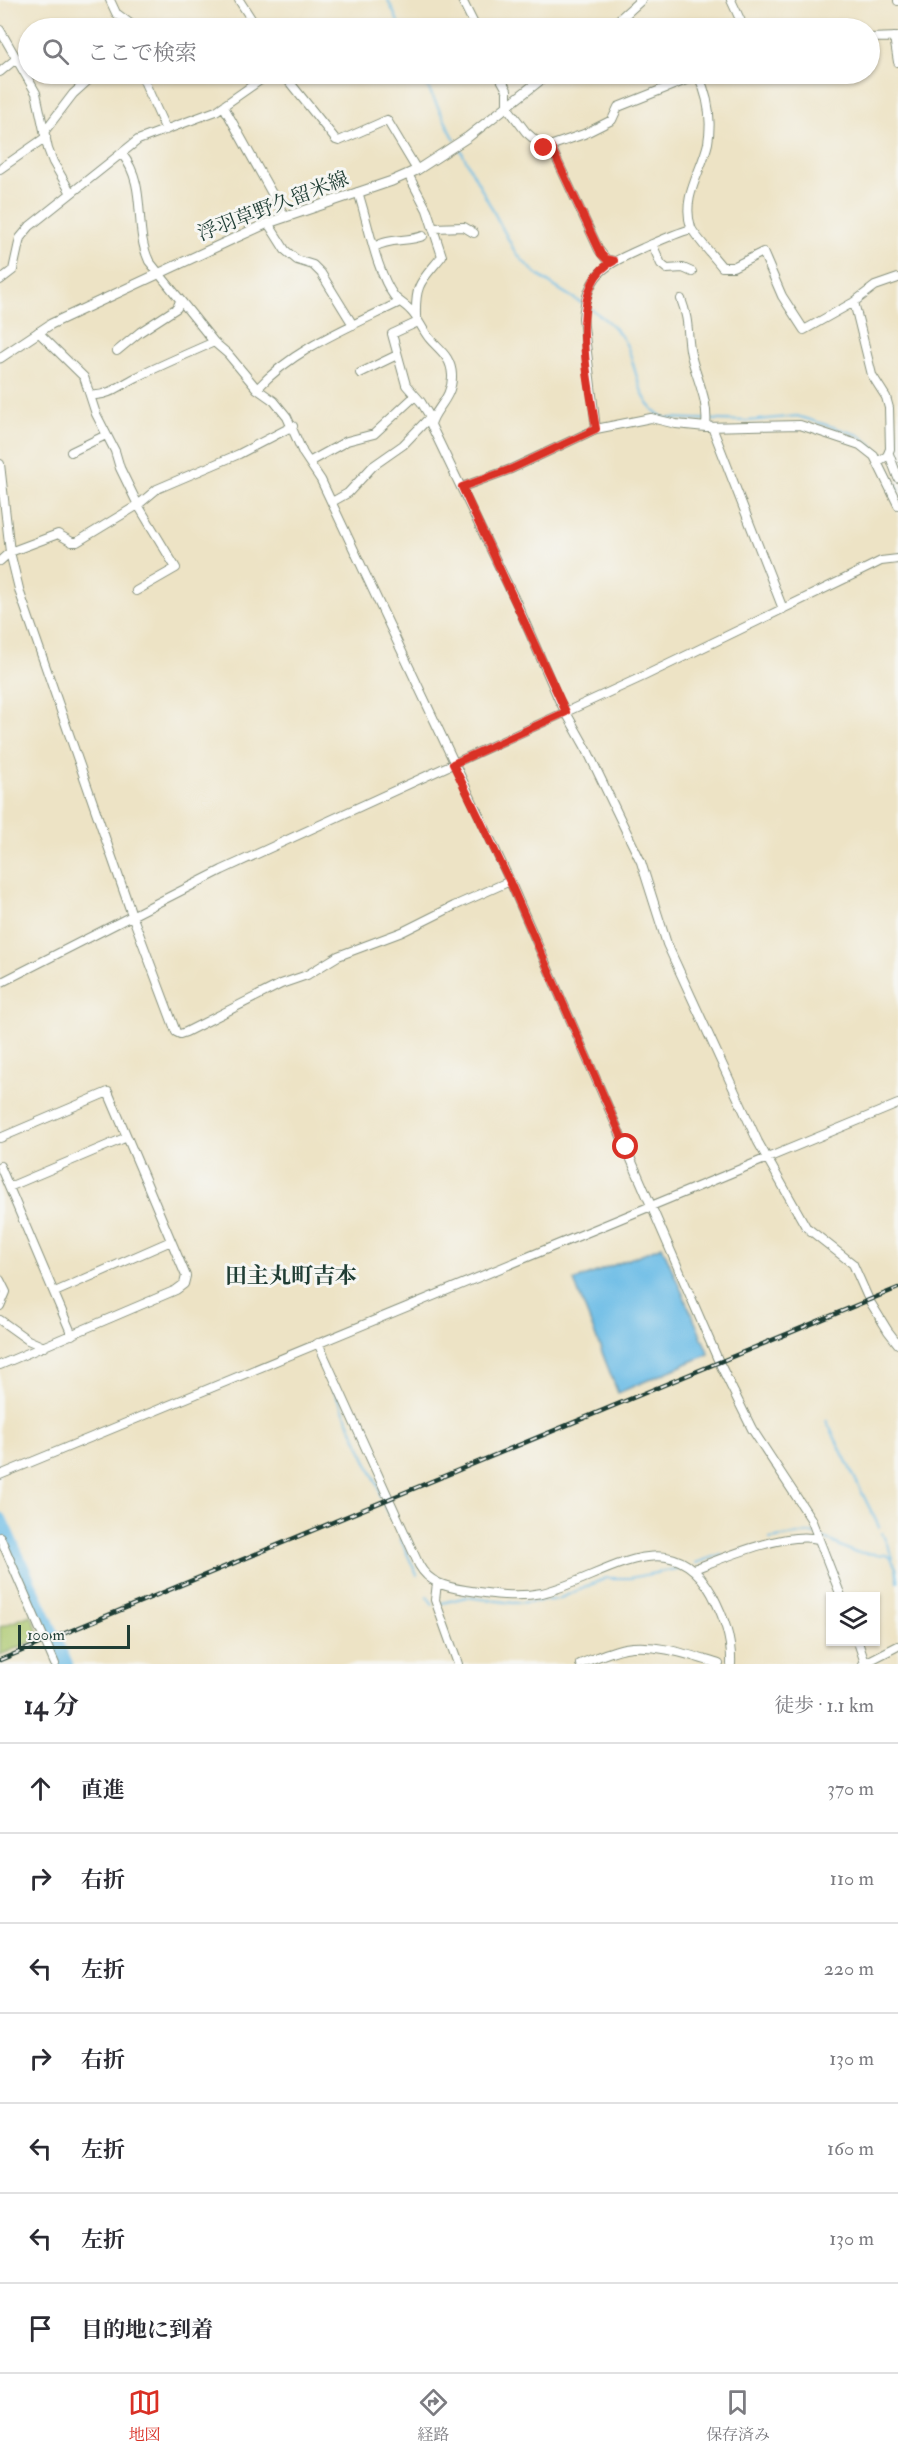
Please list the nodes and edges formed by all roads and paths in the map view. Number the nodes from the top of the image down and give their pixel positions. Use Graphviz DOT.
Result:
graph roads {
  1 [pos="110,0"];
  2 [pos="240,0"];
  3 [pos="462,0"];
  4 [pos="641,0"];
  5 [pos="731,0"];
  6 [pos="123,18"];
  7 [pos="251,18"];
  8 [pos="471,18"];
  9 [pos="621,18"];
  10 [pos="739,18"];
  11 [pos="0,30"];
  12 [pos="896,37"];
  13 [pos="880,38"];
  14 [pos="17,58"];
  15 [pos="898,62"];
  16 [pos="0,72"];
  17 [pos="31,84"];
  18 [pos="84,84"];
  19 [pos="145,84"];
  20 [pos="255,84"];
  21 [pos="292,84"];
  22 [pos="504,84"];
  23 [pos="536,84"];
  24 [pos="674,84"];
  25 [pos="703,84"];
  26 [pos="224,107"];
  27 [pos="507,107"];
  28 [pos="166,130"];
  29 [pos="45,135"];
  30 [pos="551,147"];
  31 [pos="123,154"];
  32 [pos="0,169"];
  33 [pos="412,172"];
  34 [pos="358,192"];
  35 [pos="71,193"];
  36 [pos="285,217"];
  37 [pos="268,223"];
  38 [pos="434,228"];
  39 [pos="691,229"];
  40 [pos="474,233"];
  41 [pos="423,237"];
  42 [pos="652,244"];
  43 [pos="375,247"];
  44 [pos="614,261"];
  45 [pos="692,272"];
  46 [pos="159,273"];
  47 [pos="898,278"];
  48 [pos="0,280"];
  49 [pos="681,299"];
  50 [pos="180,301"];
  51 [pos="400,302"];
  52 [pos="854,302"];
  53 [pos="417,320"];
  54 [pos="353,326"];
  55 [pos="38,332"];
  56 [pos="214,342"];
  57 [pos="117,351"];
  58 [pos="397,355"];
  59 [pos="0,358"];
  60 [pos="360,372"];
  61 [pos="257,389"];
  62 [pos="91,395"];
  63 [pos="415,396"];
  64 [pos="432,420"];
  65 [pos="293,426"];
  66 [pos="708,426"];
  67 [pos="596,429"];
  68 [pos="106,435"];
  69 [pos="71,452"];
  70 [pos="888,455"];
  71 [pos="309,462"];
  72 [pos="878,462"];
  73 [pos="0,464"];
  74 [pos="898,478"];
  75 [pos="462,487"];
  76 [pos="331,500"];
  77 [pos="138,505"];
  78 [pos="898,505"];
  79 [pos="10,552"];
  80 [pos="898,559"];
  81 [pos="0,561"];
  82 [pos="136,591"];
  83 [pos="783,609"];
  84 [pos="566,712"];
  85 [pos="453,764"];
  86 [pos="510,882"];
  87 [pos="132,915"];
  88 [pos="0,983"];
  89 [pos="898,1104"];
  90 [pos="127,1137"];
  91 [pos="0,1138"];
  92 [pos="767,1158"];
  93 [pos="0,1166"];
  94 [pos="9,1187"];
  95 [pos="652,1206"];
  96 [pos="171,1241"];
  97 [pos="0,1280"];
  98 [pos="55,1292"];
  99 [pos="0,1306"];
  100 [pos="0,1320"];
  101 [pos="72,1335"];
  102 [pos="318,1343"];
  103 [pos="898,1344"];
  104 [pos="44,1347"];
  105 [pos="0,1365"];
  106 [pos="0,1475"];
  107 [pos="817,1536"];
  108 [pos="0,1537"];
  109 [pos="694,1569"];
  110 [pos="437,1583"];
  111 [pos="839,1592"];
  112 [pos="859,1646"];
  113 [pos="898,1646"];
  114 [pos="55,1664"];
  115 [pos="458,1664"];
  116 [pos="580,1664"];
  117 [pos="718,1664"];
  118 [pos="731,1664"];
  119 [pos="864,1664"];
  1 -- 6 [label="street"];
  2 -- 7 [label="street"];
  3 -- 8 [label="street"];
  4 -- 9 [label="main road"];
  5 -- 10 [label="street"];
  11 -- 14 [label="street"];
  12 -- 13 [label="street"];
  12 -- 15 [label="street"];
  14 -- 16 [label="street"];
  17 -- 29 [label="street"];
  18 -- 29 [label="street"];
  19 -- 28 [label="street"];
  20 -- 26 [label="street"];
  21 -- 33 [label="street"];
  22 -- 27 [label="street"];
  23 -- 27 [label="main road, 浮羽草野久留米線"];
  24 -- 30 [label="street"];
  25 -- 39 [label="street"];
  26 -- 28 [label="street"];
  26 -- 36 [label="street"];
  27 -- 30 [label="street"];
  27 -- 33 [label="main road, 浮羽草野久留米線"];
  28 -- 31 [label="street"];
  29 -- 32 [label="street"];
  29 -- 35 [label="street"];
  30 -- 44 [label="street"];
  31 -- 35 [label="street"];
  31 -- 46 [label="street"];
  33 -- 34 [label="main road, 浮羽草野久留米線"];
  33 -- 38 [label="street"];
  34 -- 36 [label="main road, 浮羽草野久留米線"];
  34 -- 43 [label="street"];
  35 -- 48 [label="street"];
  36 -- 37 [label="main road, 浮羽草野久留米線"];
  37 -- 46 [label="main road, 浮羽草野久留米線"];
  37 -- 54 [label="street"];
  38 -- 40 [label="street"];
  38 -- 53 [label="street"];
  39 -- 42 [label="street"];
  39 -- 52 [label="street"];
  41 -- 43 [label="street"];
  42 -- 44 [label="street"];
  42 -- 45 [label="street"];
  43 -- 51 [label="street"];
  44 -- 67 [label="street"];
  46 -- 50 [label="street"];
  46 -- 55 [label="main road, 浮羽草野久留米線"];
  47 -- 52 [label="street"];
  49 -- 66 [label="street"];
  50 -- 56 [label="street"];
  50 -- 57 [label="street"];
  51 -- 53 [label="street"];
  51 -- 54 [label="street"];
  52 -- 70 [label="street"];
  53 -- 58 [label="street"];
  53 -- 64 [label="street"];
  54 -- 61 [label="street"];
  55 -- 59 [label="main road, 浮羽草野久留米線"];
  55 -- 62 [label="street"];
  56 -- 61 [label="street"];
  56 -- 62 [label="street"];
  58 -- 60 [label="street"];
  58 -- 63 [label="street"];
  61 -- 65 [label="street"];
  62 -- 68 [label="street"];
  63 -- 64 [label="street"];
  63 -- 71 [label="street"];
  64 -- 75 [label="street"];
  64 -- 76 [label="street"];
  65 -- 71 [label="street"];
  65 -- 77 [label="street"];
  66 -- 67 [label="street"];
  66 -- 72 [label="street"];
  66 -- 83 [label="street"];
  67 -- 75 [label="street"];
  68 -- 69 [label="street"];
  68 -- 77 [label="street"];
  70 -- 72 [label="street"];
  70 -- 74 [label="street"];
  71 -- 76 [label="street"];
  72 -- 78 [label="street"];
  73 -- 79 [label="street"];
  75 -- 84 [label="street"];
  76 -- 85 [label="street"];
  77 -- 79 [label="street"];
  77 -- 82 [label="street"];
  79 -- 81 [label="street"];
  79 -- 87 [label="street"];
  80 -- 83 [label="street"];
  83 -- 84 [label="street"];
  84 -- 85 [label="street"];
  84 -- 92 [label="street"];
  85 -- 86 [label="street"];
  85 -- 87 [label="street"];
  86 -- 87 [label="street"];
  86 -- 95 [label="street"];
  87 -- 88 [label="street"];
  89 -- 92 [label="street"];
  90 -- 91 [label="street"];
  90 -- 94 [label="street"];
  90 -- 96 [label="street"];
  92 -- 95 [label="street"];
  92 -- 103 [label="street"];
  93 -- 94 [label="street"];
  94 -- 98 [label="street"];
  95 -- 102 [label="street"];
  95 -- 107 [label="street"];
  96 -- 98 [label="street"];
  96 -- 101 [label="street"];
  97 -- 99 [label="street"];
  98 -- 101 [label="street"];
  100 -- 104 [label="street"];
  101 -- 104 [label="street"];
  102 -- 106 [label="street"];
  102 -- 110 [label="street"];
  104 -- 105 [label="street"];
  107 -- 109 [label="street"];
  107 -- 111 [label="street"];
  108 -- 114 [label="street"];
  109 -- 110 [label="street"];
  109 -- 118 [label="street"];
  110 -- 115 [label="street"];
  112 -- 119 [label="street"];
  113 -- 119 [label="street"];
  116 -- 117 [label="street"];
}
